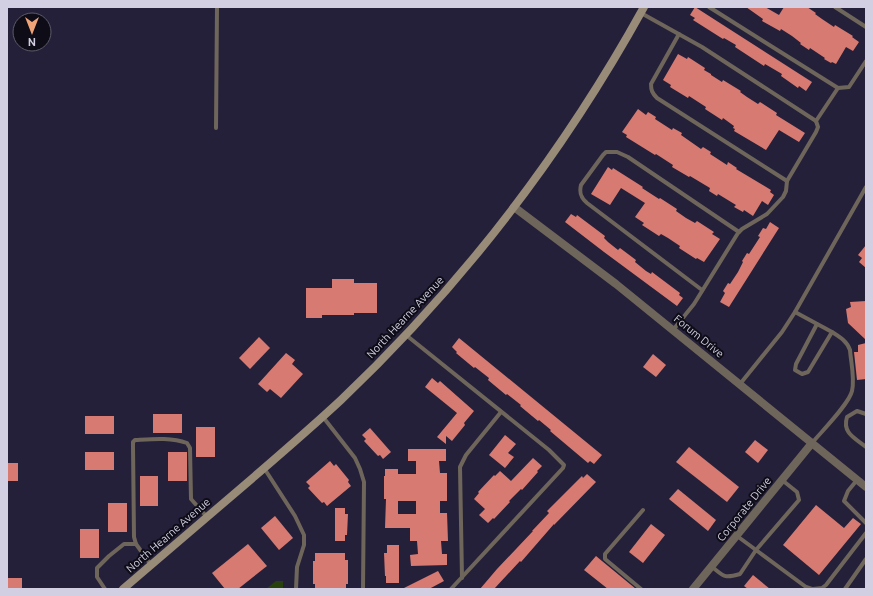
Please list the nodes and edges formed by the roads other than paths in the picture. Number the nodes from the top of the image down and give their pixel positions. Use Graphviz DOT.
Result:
graph roads {
  1 [pos="217,7"];
  2 [pos="709,7"];
  3 [pos="835,7"];
  4 [pos="643,10"];
  5 [pos="866,26"];
  6 [pos="679,34"];
  7 [pos="866,61"];
  8 [pos="838,88"];
  9 [pos="816,121"];
  10 [pos="216,128"];
  11 [pos="787,181"];
  12 [pos="866,187"];
  13 [pos="514,207"];
  14 [pos="739,232"];
  15 [pos="702,290"];
  16 [pos="795,312"];
  17 [pos="817,324"];
  18 [pos="673,330"];
  19 [pos="832,332"];
  20 [pos="406,335"];
  21 [pos="740,384"];
  22 [pos="501,412"];
  23 [pos="866,414"];
  24 [pos="323,417"];
  25 [pos="812,443"];
  26 [pos="866,447"];
  27 [pos="264,468"];
  28 [pos="782,480"];
  29 [pos="857,480"];
  30 [pos="866,487"];
  31 [pos="643,510"];
  32 [pos="207,517"];
  33 [pos="866,523"];
  34 [pos="866,533"];
  35 [pos="736,536"];
  36 [pos="136,544"];
  37 [pos="756,550"];
  38 [pos="866,559"];
  39 [pos="151,565"];
  40 [pos="711,566"];
  41 [pos="462,578"];
  42 [pos="106,589"];
  43 [pos="123,589"];
  44 [pos="296,589"];
  45 [pos="363,589"];
  46 [pos="451,589"];
  47 [pos="641,589"];
  48 [pos="693,589"];
  49 [pos="813,589"];
  50 [pos="845,589"];
  1 -- 10 [label="lane"];
  2 -- 8 [label="lane"];
  3 -- 5 [label="lane"];
  4 -- 6 [label="lane"];
  4 -- 13 [label="main road, North Hearne Avenue"];
  6 -- 9 [label="lane"];
  6 -- 11 [label="lane"];
  7 -- 8 [label="lane"];
  8 -- 9 [label="lane"];
  9 -- 11 [label="lane"];
  11 -- 14 [label="lane"];
  12 -- 16 [label="lane"];
  13 -- 18 [label="street, Forum Drive"];
  13 -- 20 [label="main road, North Hearne Avenue"];
  14 -- 15 [label="lane"];
  14 -- 15 [label="lane"];
  15 -- 18 [label="lane"];
  16 -- 17 [label="lane"];
  16 -- 21 [label="lane"];
  17 -- 19 [label="lane"];
  17 -- 19 [label="lane"];
  18 -- 21 [label="street, Forum Drive"];
  19 -- 25 [label="lane"];
  20 -- 22 [label="lane"];
  20 -- 24 [label="main road, North Hearne Avenue"];
  21 -- 25 [label="street, Forum Drive"];
  22 -- 41 [label="lane"];
  22 -- 41 [label="lane"];
  23 -- 26 [label="lane"];
  24 -- 27 [label="main road, North Hearne Avenue"];
  24 -- 45 [label="lane"];
  25 -- 28 [label="street, Corporate Drive"];
  25 -- 29 [label="street, Forum Drive"];
  27 -- 32 [label="main road, North Hearne Avenue"];
  27 -- 44 [label="lane"];
  28 -- 35 [label="street, Corporate Drive"];
  28 -- 37 [label="lane"];
  29 -- 30 [label="street, Forum Drive"];
  29 -- 33 [label="lane"];
  31 -- 47 [label="lane"];
  32 -- 36 [label="lane"];
  32 -- 39 [label="main road, North Hearne Avenue"];
  34 -- 49 [label="lane"];
  35 -- 37 [label="lane"];
  35 -- 40 [label="street, Corporate Drive"];
  36 -- 39 [label="lane"];
  36 -- 42 [label="lane"];
  37 -- 40 [label="lane"];
  37 -- 49 [label="lane"];
  38 -- 50 [label="lane"];
  39 -- 43 [label="main road, North Hearne Avenue"];
  40 -- 48 [label="street, Corporate Drive"];
  41 -- 46 [label="lane"];
}
